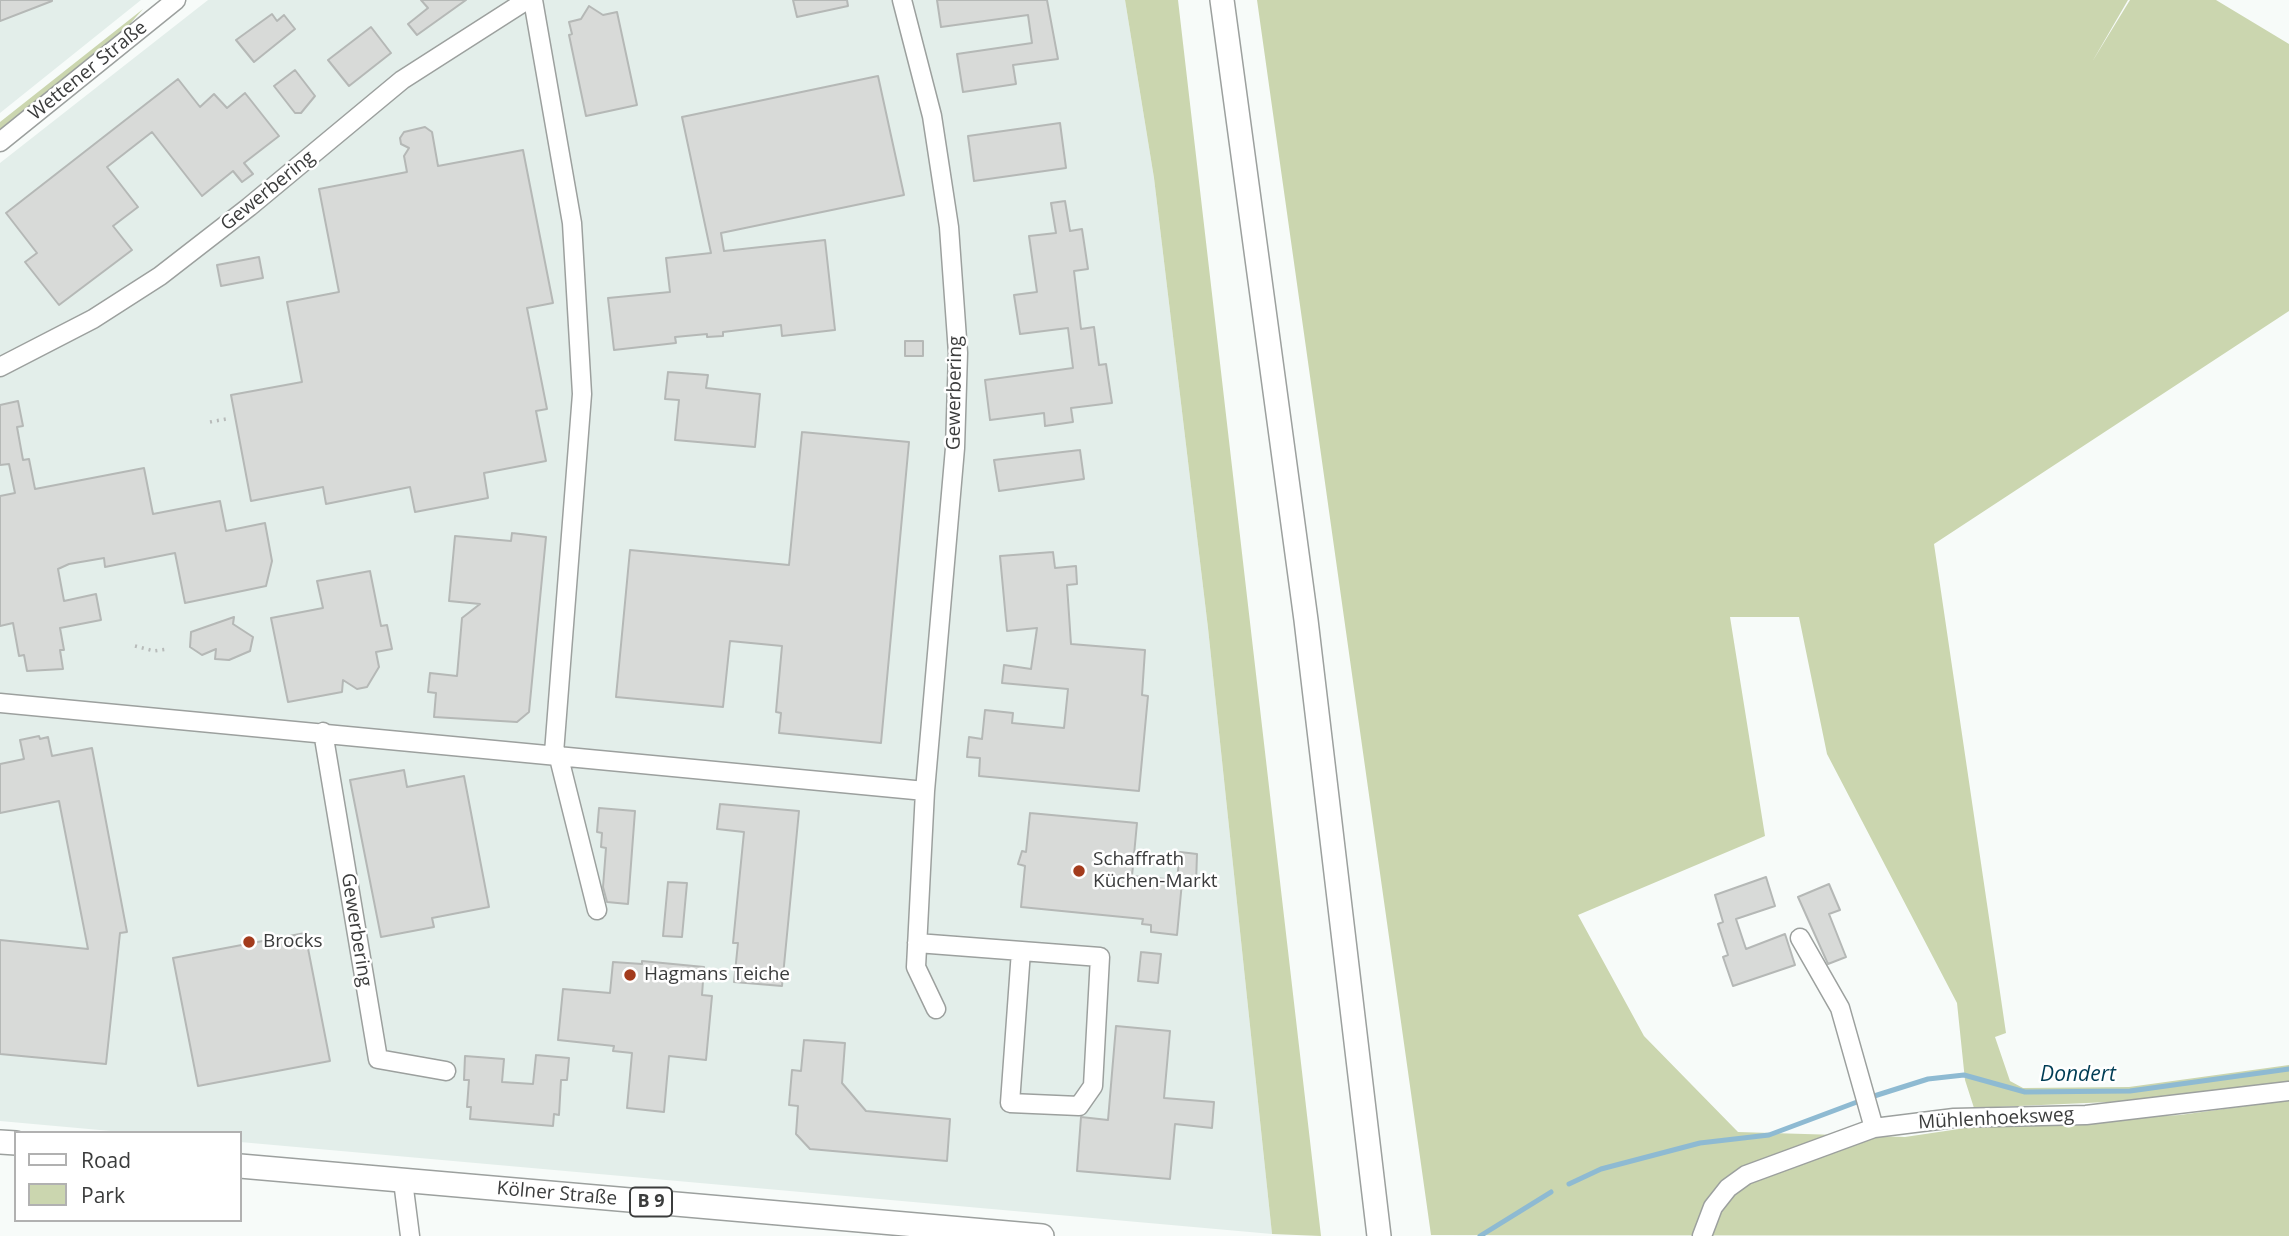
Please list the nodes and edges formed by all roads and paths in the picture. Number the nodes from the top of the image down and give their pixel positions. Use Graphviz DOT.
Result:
graph roads {
  1 [pos="176,0"];
  2 [pos="527,0"];
  3 [pos="533,0"];
  4 [pos="902,0"];
  5 [pos="1222,0"];
  6 [pos="0,142"];
  7 [pos="0,367"];
  8 [pos="226,419"];
  9 [pos="210,422"];
  10 [pos="135,646"];
  11 [pos="168,649"];
  12 [pos="0,703"];
  13 [pos="323,732"];
  14 [pos="556,754"];
  15 [pos="925,791"];
  16 [pos="597,910"];
  17 [pos="1800,938"];
  18 [pos="917,943"];
  19 [pos="1021,951"];
  20 [pos="936,1009"];
  21 [pos="446,1071"];
  22 [pos="2289,1091"];
  23 [pos="1874,1128"];
  24 [pos="242,1166"];
  25 [pos="403,1181"];
  26 [pos="410,1236"];
  27 [pos="1042,1236"];
  28 [pos="1379,1236"];
  29 [pos="1702,1236"];
  1 -- 6 [label="street, Wettener Straße"];
  2 -- 7 [label="street, Gewerbering"];
  3 -- 14 [label="street"];
  4 -- 15 [label="street, Gewerbering"];
  5 -- 28 [label="main road"];
  8 -- 9 [label="path"];
  10 -- 11 [label="path"];
  12 -- 13 [label="street"];
  13 -- 14 [label="street"];
  13 -- 21 [label="street, Gewerbering"];
  14 -- 15 [label="street"];
  14 -- 16 [label="street"];
  15 -- 18 [label="street, Gewerbering"];
  17 -- 23 [label="street"];
  18 -- 19 [label="street"];
  18 -- 20 [label="street, Gewerbering"];
  19 -- 19 [label="street"];
  22 -- 23 [label="street, Mühlenhoeksweg"];
  23 -- 29 [label="street, Mühlenhoeksweg"];
  24 -- 25 [label="main road, Kölner Straße / B 9"];
  25 -- 26 [label="street"];
  25 -- 27 [label="main road, Kölner Straße / B 9"];
}
